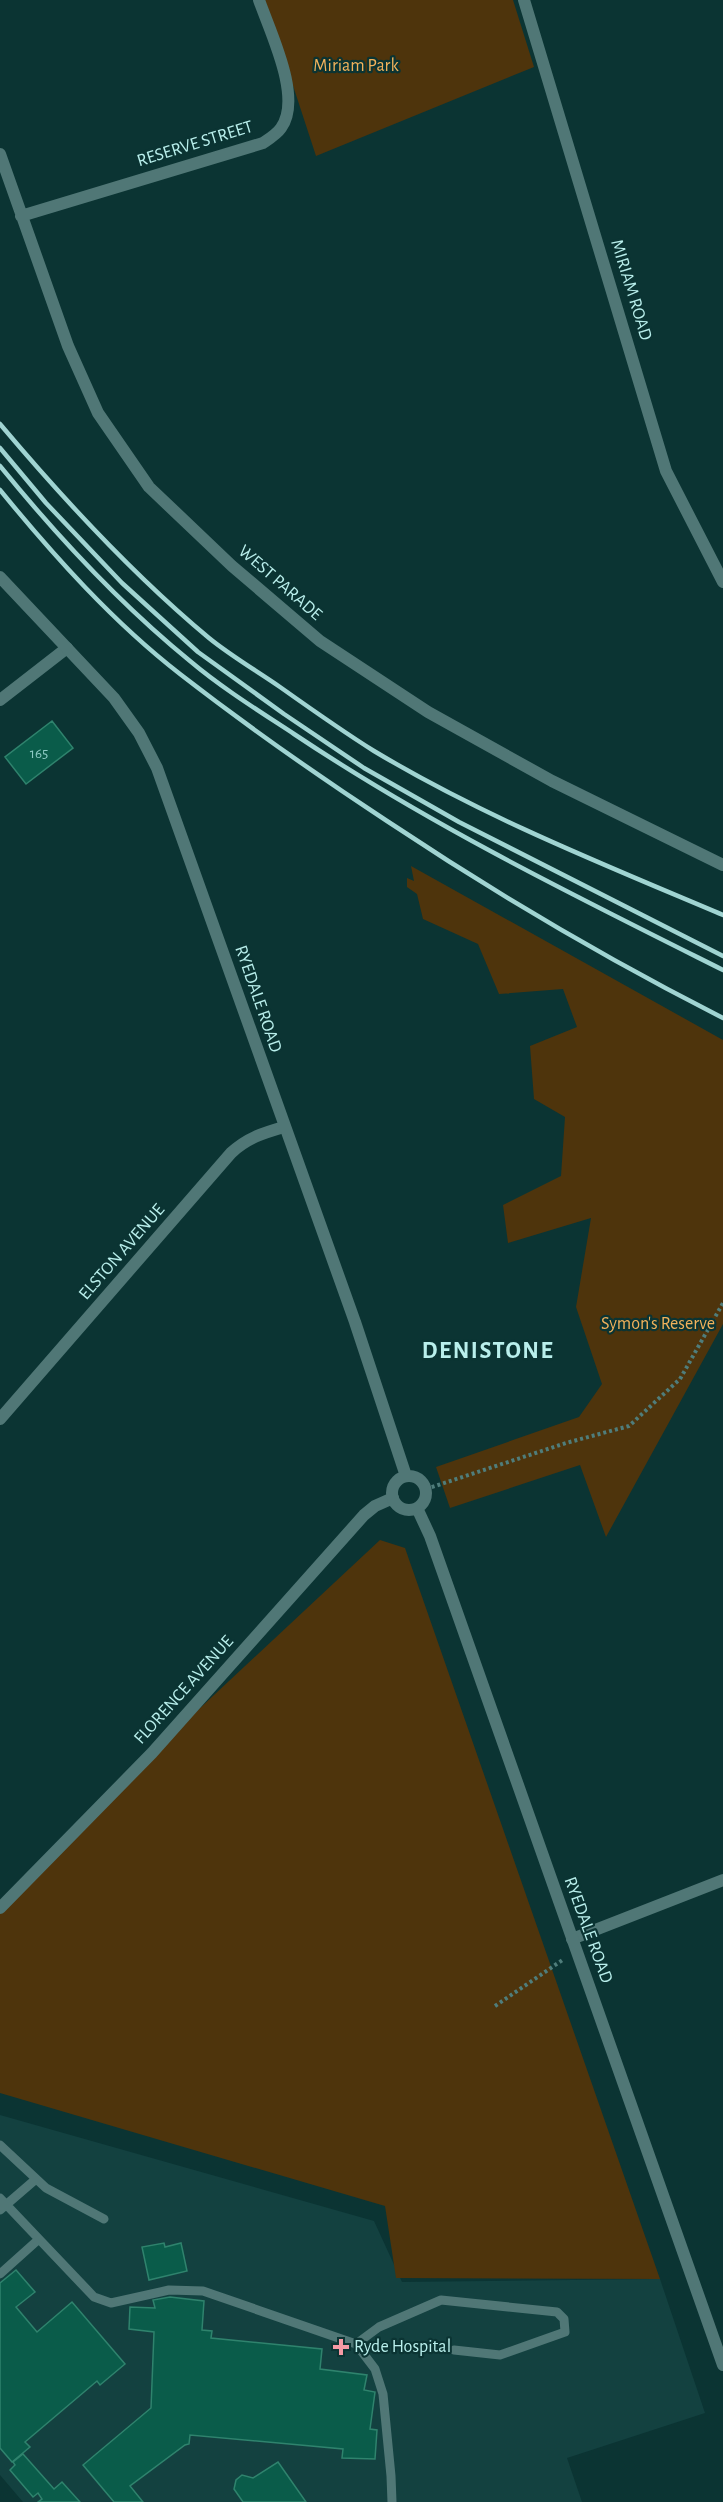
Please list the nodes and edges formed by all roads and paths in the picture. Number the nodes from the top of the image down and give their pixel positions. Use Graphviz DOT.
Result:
graph roads {
  1 [pos="259,0"];
  2 [pos="524,0"];
  3 [pos="0,154"];
  4 [pos="21,216"];
  5 [pos="0,577"];
  6 [pos="723,582"];
  7 [pos="67,648"];
  8 [pos="0,700"];
  9 [pos="723,865"];
  10 [pos="284,1127"];
  11 [pos="723,1303"];
  12 [pos="0,1419"];
  13 [pos="406,1476"];
  14 [pos="426,1489"];
  15 [pos="393,1498"];
  16 [pos="417,1508"];
  17 [pos="723,1880"];
  18 [pos="0,1908"];
  19 [pos="574,1944"];
  20 [pos="495,2006"];
  21 [pos="0,2145"];
  22 [pos="36,2179"];
  23 [pos="2,2204"];
  24 [pos="104,2219"];
  25 [pos="39,2240"];
  26 [pos="0,2274"];
  27 [pos="718,2333"];
  28 [pos="356,2344"];
  29 [pos="454,2350"];
  30 [pos="723,2365"];
  31 [pos="392,2502"];
  1 -- 4 [label="street, RESERVE STREET"];
  2 -- 6 [label="street, MIRIAM ROAD"];
  3 -- 4 [label="street, WEST PARADE"];
  4 -- 9 [label="street, WEST PARADE"];
  5 -- 7 [label="street, RYEDALE ROAD"];
  7 -- 8 [label="street"];
  7 -- 10 [label="street, RYEDALE ROAD"];
  10 -- 12 [label="street, ELSTON AVENUE"];
  10 -- 13 [label="street, RYEDALE ROAD"];
  11 -- 14 [label="path"];
  13 -- 14 [label="street"];
  13 -- 15 [label="street"];
  14 -- 16 [label="street"];
  15 -- 16 [label="street"];
  15 -- 18 [label="street, FLORENCE AVENUE"];
  16 -- 19 [label="street, RYEDALE ROAD"];
  17 -- 19 [label="street"];
  19 -- 20 [label="path"];
  19 -- 27 [label="street, RYEDALE ROAD"];
  21 -- 22 [label="lane"];
  22 -- 23 [label="lane"];
  22 -- 24 [label="lane"];
  23 -- 25 [label="lane"];
  25 -- 26 [label="lane"];
  25 -- 28 [label="lane"];
  27 -- 30 [label="street, RYEDALE ROAD"];
  28 -- 29 [label="lane"];
  28 -- 31 [label="lane"];
}
